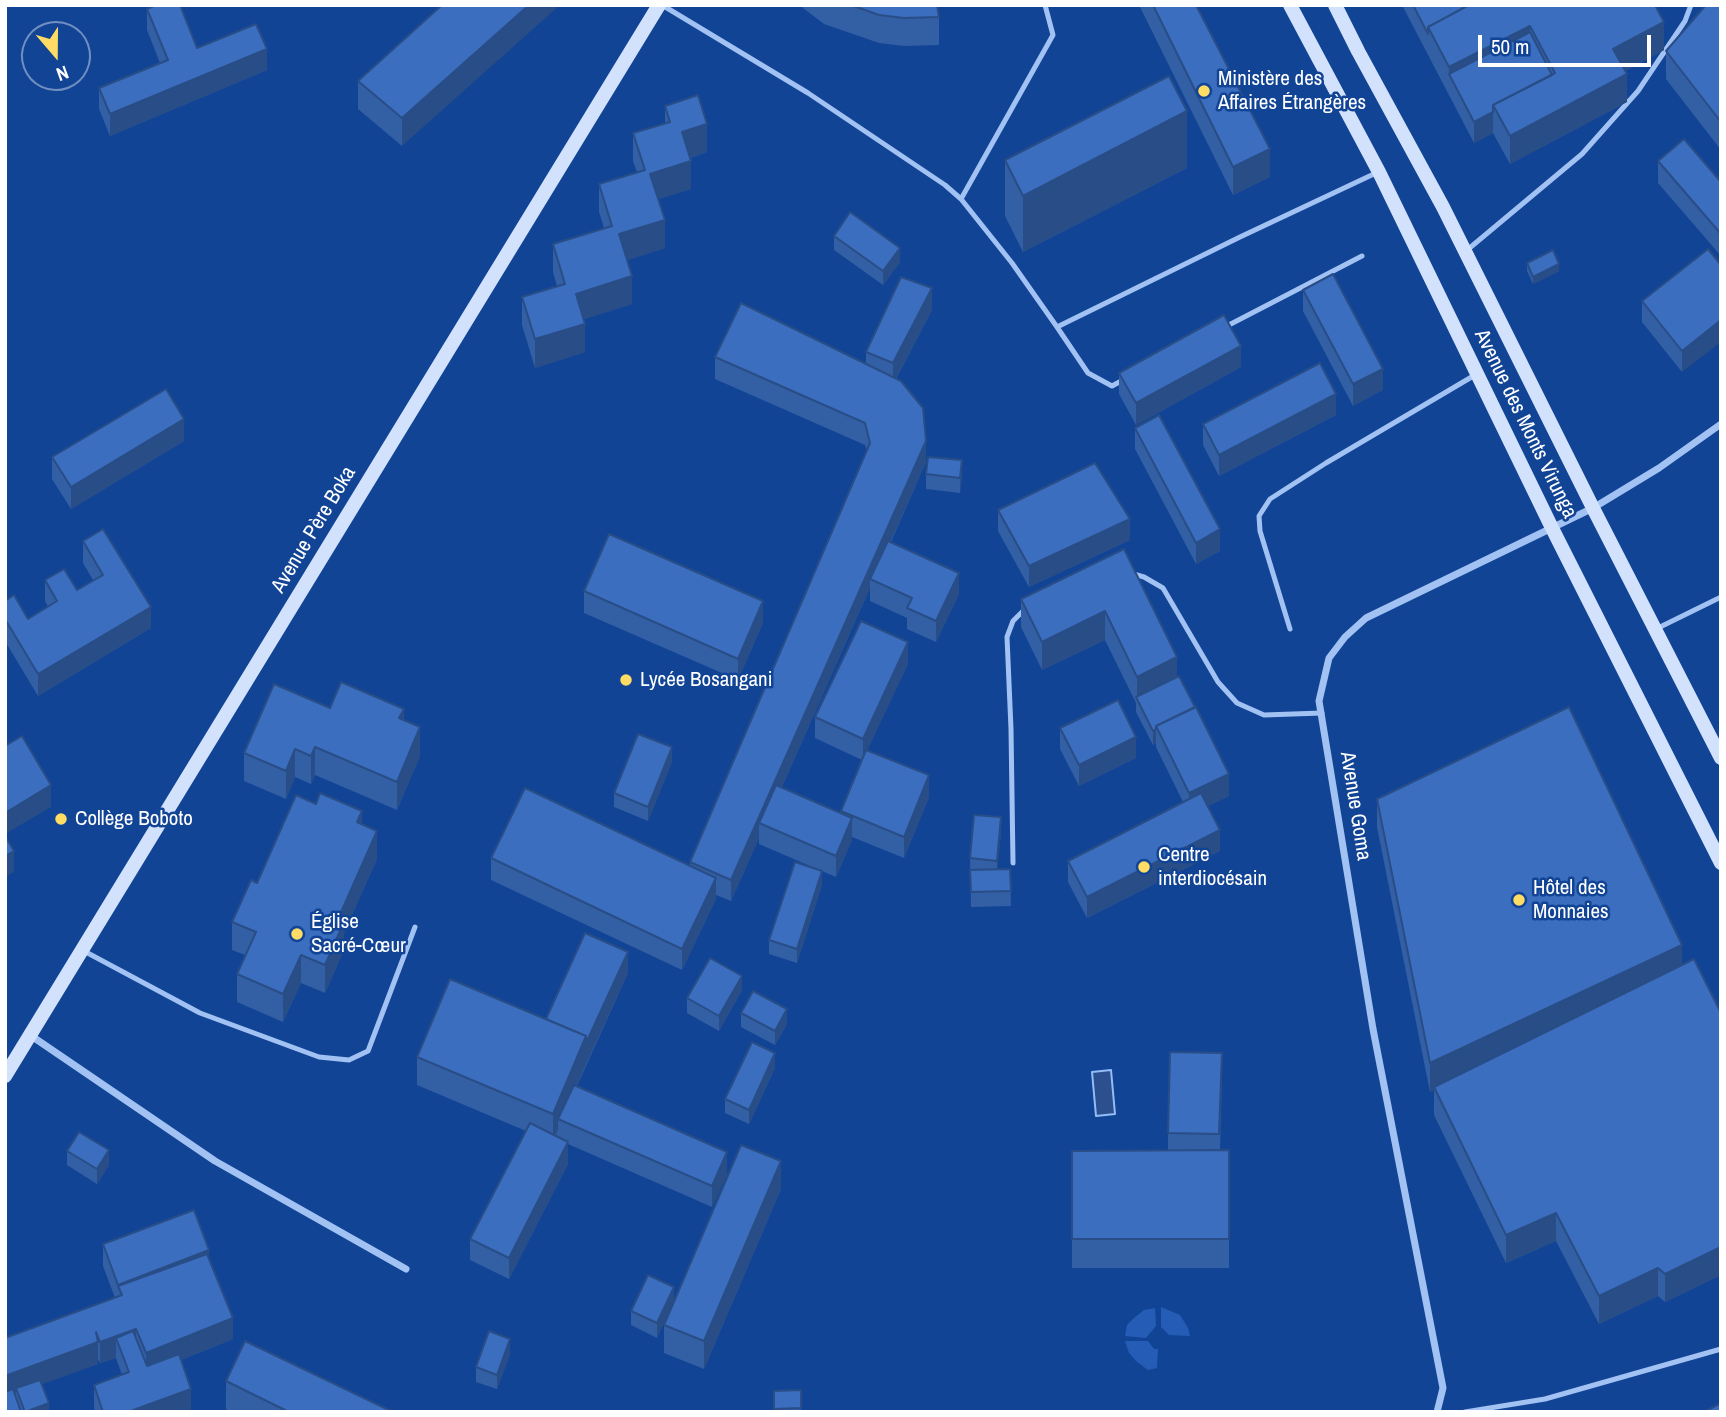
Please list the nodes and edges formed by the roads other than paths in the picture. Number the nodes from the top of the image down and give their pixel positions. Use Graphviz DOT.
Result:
graph roads {
  1 [pos="660,5"];
  2 [pos="1045,5"];
  3 [pos="1290,5"];
  4 [pos="1335,5"];
  5 [pos="1691,5"];
  6 [pos="1379,172"];
  7 [pos="961,199"];
  8 [pos="1465,252"];
  9 [pos="1362,256"];
  10 [pos="1057,327"];
  11 [pos="1219,330"];
  12 [pos="1477,374"];
  13 [pos="1124,380"];
  14 [pos="1721,424"];
  15 [pos="1593,508"];
  16 [pos="1552,528"];
  17 [pos="1122,570"];
  18 [pos="1721,597"];
  19 [pos="1035,605"];
  20 [pos="1290,629"];
  21 [pos="1656,630"];
  22 [pos="1322,713"];
  23 [pos="1721,758"];
  24 [pos="1013,863"];
  25 [pos="1721,863"];
  26 [pos="415,927"];
  27 [pos="82,950"];
  28 [pos="30,1035"];
  29 [pos="5,1076"];
  30 [pos="406,1269"];
  31 [pos="1721,1349"];
  32 [pos="1437,1412"];
  33 [pos="1465,1412"];
  1 -- 7 [label="lane"];
  1 -- 27 [label="street, Avenue Père Boka"];
  2 -- 7 [label="lane"];
  3 -- 6 [label="street, Avenue des Monts Virunga"];
  4 -- 8 [label="street, Avenue des Monts Virunga"];
  5 -- 8 [label="lane"];
  6 -- 10 [label="lane"];
  6 -- 12 [label="street, Avenue des Monts Virunga"];
  7 -- 10 [label="lane"];
  8 -- 15 [label="street, Avenue des Monts Virunga"];
  9 -- 11 [label="lane"];
  10 -- 13 [label="lane"];
  12 -- 16 [label="street, Avenue des Monts Virunga"];
  12 -- 20 [label="lane"];
  14 -- 15 [label="street, Avenue Goma"];
  15 -- 16 [label="street, Avenue Goma"];
  15 -- 21 [label="street, Avenue des Monts Virunga"];
  16 -- 22 [label="street, Avenue Goma"];
  16 -- 25 [label="street, Avenue des Monts Virunga"];
  17 -- 22 [label="lane"];
  18 -- 21 [label="lane"];
  19 -- 24 [label="lane"];
  21 -- 23 [label="street, Avenue des Monts Virunga"];
  22 -- 32 [label="street, Avenue Goma"];
  26 -- 27 [label="lane"];
  27 -- 28 [label="street, Avenue Père Boka"];
  28 -- 29 [label="street, Avenue Père Boka"];
  28 -- 30 [label="street"];
  31 -- 33 [label="lane"];
}
